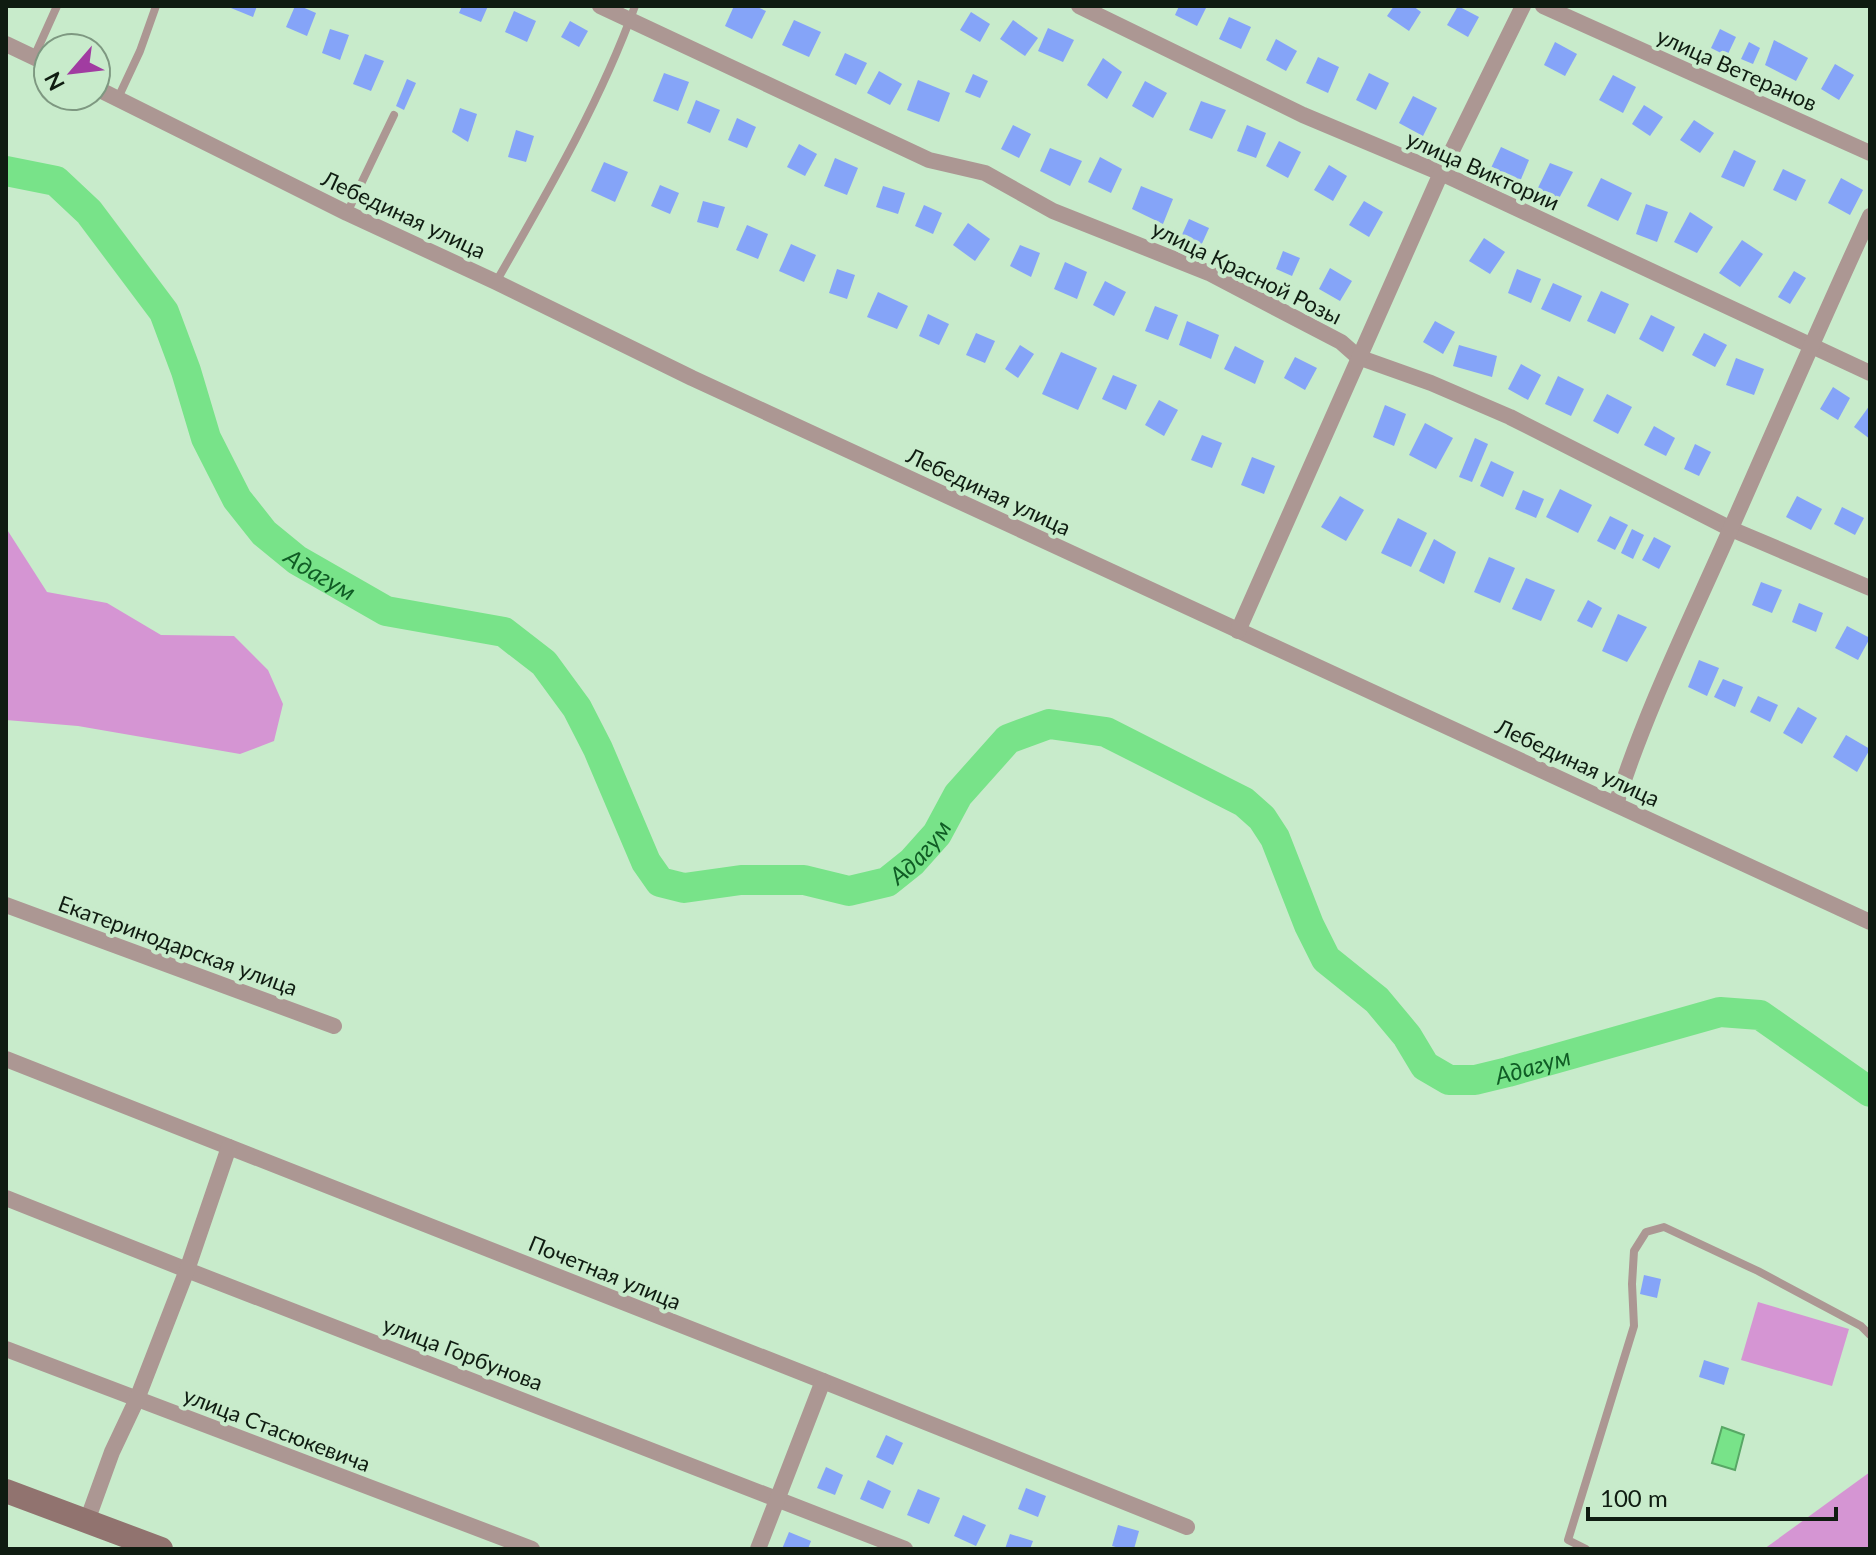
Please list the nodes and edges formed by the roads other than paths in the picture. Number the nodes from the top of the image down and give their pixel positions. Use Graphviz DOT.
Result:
graph roads {
  1 [pos="57,6"];
  2 [pos="156,6"];
  3 [pos="600,6"];
  4 [pos="1079,6"];
  5 [pos="1523,6"];
  6 [pos="1543,6"];
  7 [pos="633,13"];
  8 [pos="49,32"];
  9 [pos="6,44"];
  10 [pos="32,56"];
  11 [pos="112,96"];
  12 [pos="117,99"];
  13 [pos="394,115"];
  14 [pos="1870,153"];
  15 [pos="1441,173"];
  16 [pos="347,213"];
  17 [pos="1870,216"];
  18 [pos="496,282"];
  19 [pos="1810,345"];
  20 [pos="1358,357"];
  21 [pos="1870,373"];
  22 [pos="1731,529"];
  23 [pos="1870,588"];
  24 [pos="1238,631"];
  25 [pos="1616,804"];
  26 [pos="6,905"];
  27 [pos="1870,922"];
  28 [pos="334,1026"];
  29 [pos="6,1059"];
  30 [pos="229,1147"];
  31 [pos="6,1198"];
  32 [pos="187,1270"];
  33 [pos="1870,1335"];
  34 [pos="6,1349"];
  35 [pos="823,1381"];
  36 [pos="137,1399"];
  37 [pos="6,1491"];
  38 [pos="778,1499"];
  39 [pos="87,1521"];
  40 [pos="1187,1527"];
  41 [pos="161,1549"];
  42 [pos="532,1549"];
  43 [pos="758,1549"];
  44 [pos="905,1549"];
  45 [pos="1586,1549"];
  1 -- 8 [label="lane"];
  2 -- 12 [label="lane"];
  3 -- 7 [label="street, улица Красной Розы"];
  4 -- 15 [label="street, улица Виктории"];
  5 -- 15 [label="street"];
  6 -- 14 [label="street, улица Ветеранов"];
  7 -- 18 [label="lane"];
  7 -- 20 [label="street, улица Красной Розы"];
  9 -- 10 [label="street"];
  11 -- 12 [label="street, Лебединая улица"];
  12 -- 16 [label="street, Лебединая улица"];
  13 -- 16 [label="lane"];
  15 -- 19 [label="street, улица Виктории"];
  15 -- 20 [label="street"];
  16 -- 18 [label="street, Лебединая улица"];
  17 -- 19 [label="street"];
  18 -- 24 [label="street, Лебединая улица"];
  19 -- 21 [label="street, улица Виктории"];
  19 -- 22 [label="street"];
  20 -- 22 [label="street, улица Красной Розы"];
  20 -- 24 [label="street"];
  22 -- 23 [label="street, улица Красной Розы"];
  22 -- 25 [label="street"];
  24 -- 25 [label="street, Лебединая улица"];
  25 -- 27 [label="street, Лебединая улица"];
  26 -- 28 [label="street, Екатеринодарская улица"];
  29 -- 30 [label="street, Почетная улица"];
  30 -- 32 [label="street"];
  30 -- 35 [label="street, Почетная улица"];
  31 -- 32 [label="street, улица Горбунова"];
  32 -- 36 [label="street"];
  32 -- 38 [label="street, улица Горбунова"];
  33 -- 45 [label="lane"];
  34 -- 36 [label="street, улица Стасюкевича"];
  35 -- 38 [label="street"];
  35 -- 40 [label="street, Почетная улица"];
  36 -- 39 [label="street"];
  36 -- 42 [label="street, улица Стасюкевича"];
  37 -- 39 [label="main road"];
  38 -- 43 [label="street"];
  38 -- 44 [label="street, улица Горбунова"];
  39 -- 41 [label="main road"];
}
